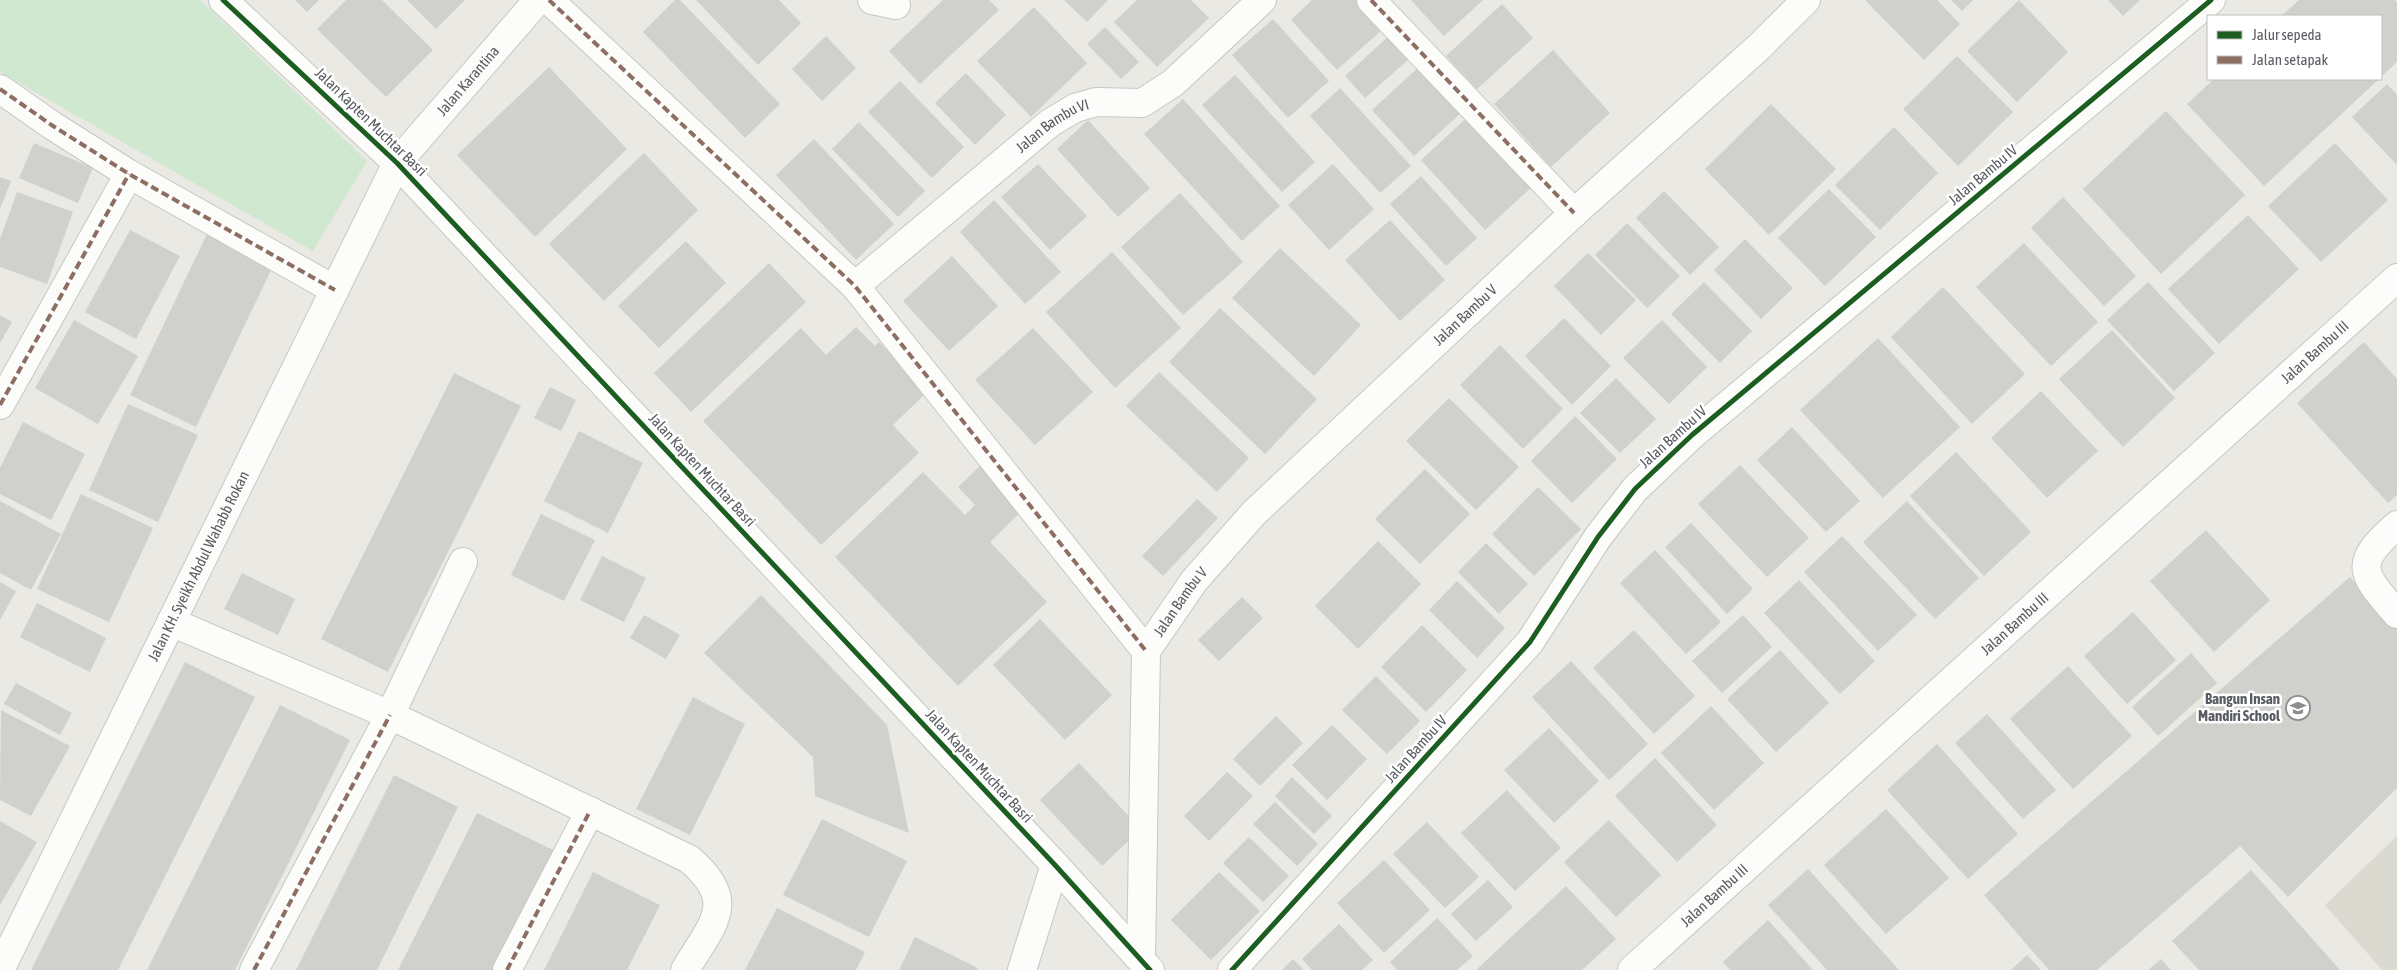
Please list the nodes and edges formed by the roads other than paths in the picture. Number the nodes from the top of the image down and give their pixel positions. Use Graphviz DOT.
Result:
graph roads {
  1 [pos="223,0"];
  2 [pos="538,0"];
  3 [pos="550,0"];
  4 [pos="1262,0"];
  5 [pos="1371,0"];
  6 [pos="1806,0"];
  7 [pos="2211,0"];
  8 [pos="0,89"];
  9 [pos="397,162"];
  10 [pos="129,174"];
  11 [pos="1574,213"];
  12 [pos="2397,278"];
  13 [pos="855,286"];
  14 [pos="335,290"];
  15 [pos="0,405"];
  16 [pos="2397,524"];
  17 [pos="463,562"];
  18 [pos="2397,614"];
  19 [pos="171,622"];
  20 [pos="1146,651"];
  21 [pos="390,715"];
  22 [pos="590,812"];
  23 [pos="1055,865"];
  24 [pos="1146,965"];
  25 [pos="0,970"];
  26 [pos="254,970"];
  27 [pos="507,970"];
  28 [pos="684,970"];
  29 [pos="1022,970"];
  30 [pos="1232,970"];
  31 [pos="1632,970"];
  1 -- 9 [label="street, Jalan Kapten Muchtar Basri"];
  2 -- 9 [label="street, Jalan Karantina"];
  3 -- 13 [label="street"];
  4 -- 13 [label="street, Jalan Bambu VI"];
  5 -- 11 [label="street"];
  6 -- 11 [label="street, Jalan Bambu V"];
  7 -- 30 [label="street, Jalan Bambu IV"];
  8 -- 10 [label="street"];
  9 -- 14 [label="street, Jalan KH. Syeikh Abdul Wahabb Rokan"];
  9 -- 23 [label="street, Jalan Kapten Muchtar Basri"];
  10 -- 14 [label="street"];
  10 -- 15 [label="street"];
  11 -- 20 [label="street, Jalan Bambu V"];
  12 -- 31 [label="street, Jalan Bambu III"];
  13 -- 20 [label="street"];
  14 -- 19 [label="street, Jalan KH. Syeikh Abdul Wahabb Rokan"];
  16 -- 18 [label="street"];
  17 -- 21 [label="street"];
  19 -- 21 [label="street"];
  19 -- 25 [label="street, Jalan KH. Syeikh Abdul Wahabb Rokan"];
  20 -- 24 [label="street"];
  21 -- 22 [label="street"];
  21 -- 26 [label="street"];
  22 -- 27 [label="street"];
  22 -- 28 [label="street"];
  23 -- 24 [label="street, Jalan Kapten Muchtar Basri"];
  23 -- 29 [label="street"];
}
